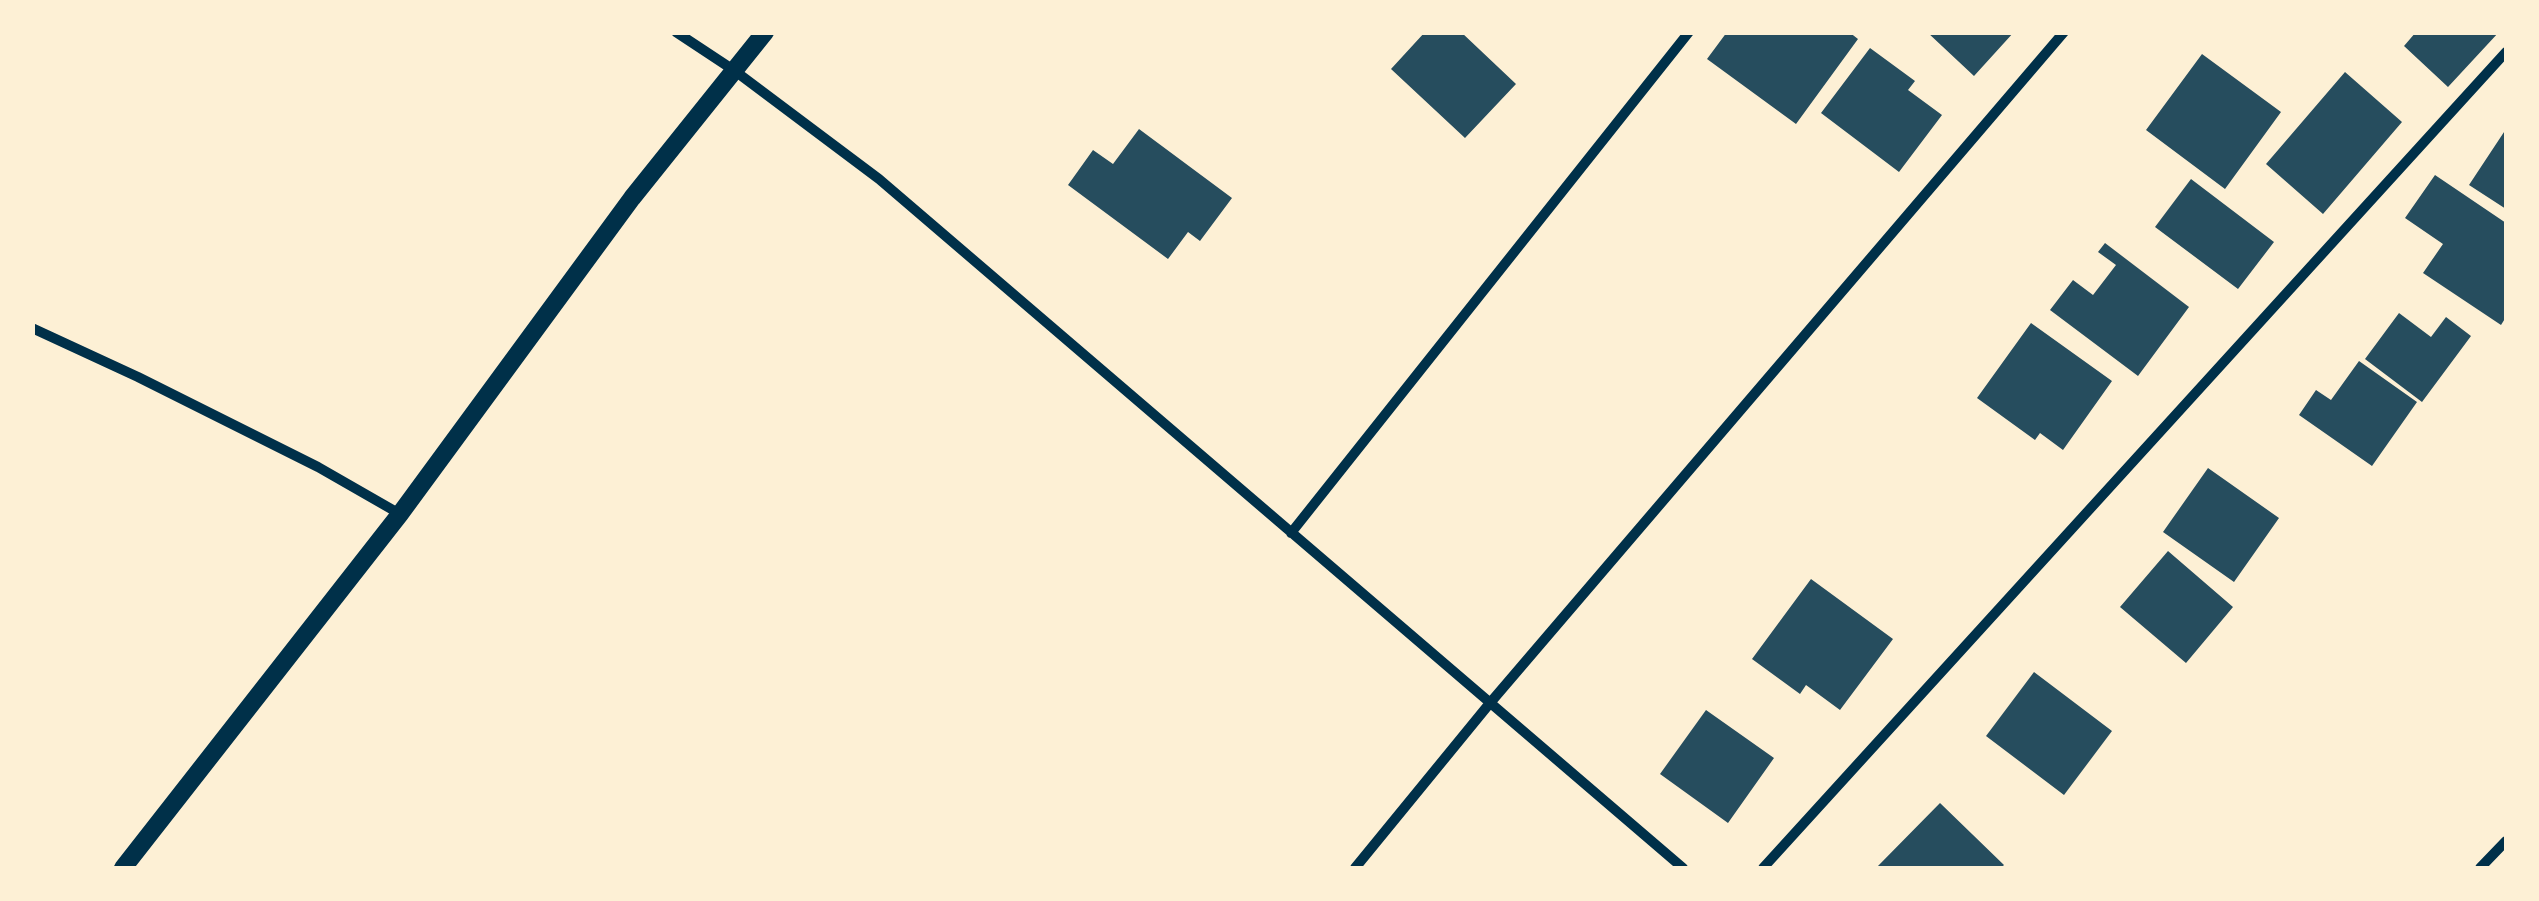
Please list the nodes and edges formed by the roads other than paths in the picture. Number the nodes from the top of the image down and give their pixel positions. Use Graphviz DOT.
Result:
graph roads {
  1 [pos="676,32"];
  2 [pos="765,32"];
  3 [pos="1689,32"];
  4 [pos="2064,32"];
  5 [pos="2506,52"];
  6 [pos="734,71"];
  7 [pos="32,328"];
  8 [pos="400,514"];
  9 [pos="1291,533"];
  10 [pos="1490,703"];
  11 [pos="2506,841"];
  12 [pos="123,868"];
  13 [pos="1354,868"];
  14 [pos="1683,868"];
  15 [pos="1762,868"];
  16 [pos="2480,868"];
  1 -- 6 [label="street"];
  2 -- 6 [label="street"];
  3 -- 9 [label="street"];
  4 -- 10 [label="street"];
  5 -- 15 [label="street"];
  6 -- 8 [label="street"];
  6 -- 9 [label="street"];
  7 -- 8 [label="street"];
  8 -- 12 [label="street"];
  9 -- 10 [label="street"];
  10 -- 13 [label="street"];
  10 -- 14 [label="street"];
  11 -- 16 [label="street"];
}
